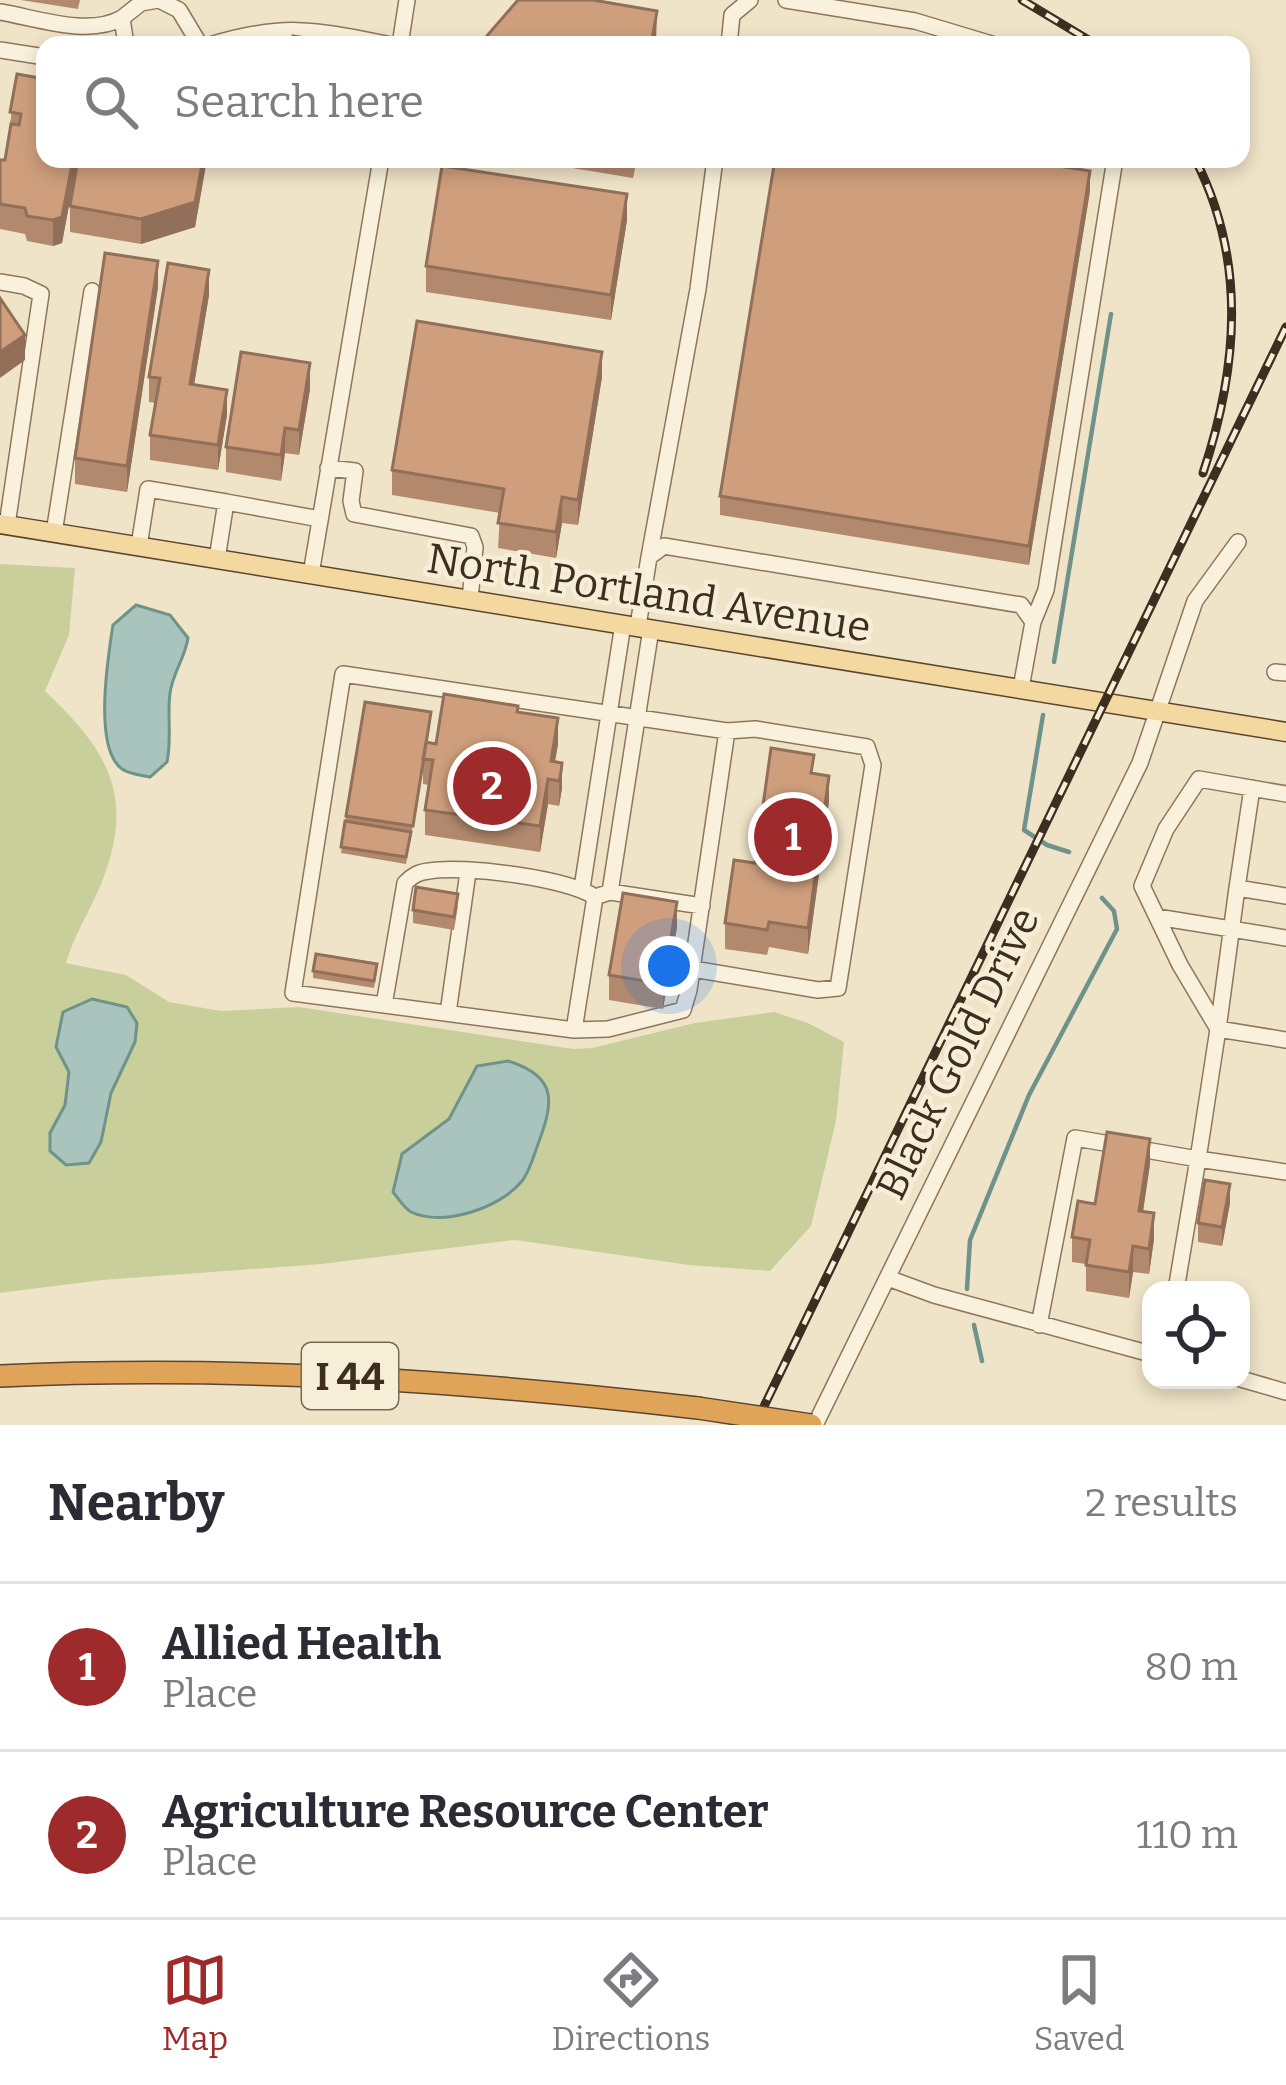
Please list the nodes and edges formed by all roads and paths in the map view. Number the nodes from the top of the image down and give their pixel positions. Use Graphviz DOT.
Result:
graph roads {
  1 [pos="158,0"];
  2 [pos="406,0"];
  3 [pos="750,0"];
  4 [pos="786,0"];
  5 [pos="0,12"];
  6 [pos="122,18"];
  7 [pos="124,36"];
  8 [pos="195,36"];
  9 [pos="240,36"];
  10 [pos="350,36"];
  11 [pos="398,36"];
  12 [pos="730,36"];
  13 [pos="965,36"];
  14 [pos="0,50"];
  15 [pos="36,56"];
  16 [pos="379,168"];
  17 [pos="714,168"];
  18 [pos="1114,168"];
  19 [pos="0,282"];
  20 [pos="92,291"];
  21 [pos="328,468"];
  22 [pos="7,470"];
  23 [pos="226,502"];
  24 [pos="320,519"];
  25 [pos="3,524"];
  26 [pos="54,532"];
  27 [pos="1238,542"];
  28 [pos="139,546"];
  29 [pos="217,559"];
  30 [pos="310,574"];
  31 [pos="646,574"];
  32 [pos="470,599"];
  33 [pos="637,626"];
  34 [pos="1030,636"];
  35 [pos="1021,688"];
  36 [pos="1156,710"];
  37 [pos="608,714"];
  38 [pos="636,718"];
  39 [pos="727,731"];
  40 [pos="1286,732"];
  41 [pos="1252,788"];
  42 [pos="1286,794"];
  43 [pos="468,872"];
  44 [pos="1237,888"];
  45 [pos="596,893"];
  46 [pos="1286,896"];
  47 [pos="702,906"];
  48 [pos="1157,917"];
  49 [pos="1232,930"];
  50 [pos="1286,938"];
  51 [pos="692,969"];
  52 [pos="385,1005"];
  53 [pos="448,1013"];
  54 [pos="1218,1029"];
  55 [pos="574,1030"];
  56 [pos="1286,1040"];
  57 [pos="1198,1160"];
  58 [pos="1286,1172"];
  59 [pos="888,1277"];
  60 [pos="1178,1281"];
  61 [pos="1039,1325"];
  62 [pos="1142,1352"];
  63 [pos="0,1376"];
  64 [pos="1250,1382"];
  65 [pos="1286,1392"];
  66 [pos="813,1425"];
  1 -- 6 [label="street"];
  1 -- 8 [label="street"];
  2 -- 11 [label="street"];
  3 -- 12 [label="street"];
  4 -- 13 [label="street"];
  5 -- 6 [label="street"];
  6 -- 7 [label="street"];
  9 -- 10 [label="street"];
  14 -- 15 [label="street"];
  16 -- 21 [label="street"];
  17 -- 31 [label="street"];
  18 -- 34 [label="street"];
  19 -- 22 [label="street"];
  20 -- 26 [label="street"];
  21 -- 24 [label="street"];
  21 -- 32 [label="street"];
  22 -- 25 [label="street"];
  23 -- 24 [label="street"];
  23 -- 28 [label="street"];
  23 -- 29 [label="street"];
  24 -- 30 [label="street"];
  25 -- 26 [label="main road, North Portland Avenue"];
  26 -- 28 [label="main road, North Portland Avenue"];
  27 -- 36 [label="street, Black Gold Drive"];
  28 -- 29 [label="main road, North Portland Avenue"];
  29 -- 30 [label="main road, North Portland Avenue"];
  30 -- 32 [label="main road, North Portland Avenue"];
  31 -- 33 [label="street"];
  31 -- 34 [label="street"];
  32 -- 33 [label="main road, North Portland Avenue"];
  33 -- 35 [label="main road, North Portland Avenue"];
  33 -- 37 [label="street"];
  33 -- 38 [label="street"];
  34 -- 35 [label="street"];
  35 -- 36 [label="main road, North Portland Avenue"];
  36 -- 40 [label="main road, North Portland Avenue"];
  36 -- 59 [label="street, Black Gold Drive"];
  37 -- 38 [label="street"];
  37 -- 45 [label="street"];
  37 -- 52 [label="street"];
  38 -- 39 [label="street"];
  38 -- 45 [label="street"];
  39 -- 47 [label="street"];
  39 -- 51 [label="street"];
  41 -- 42 [label="street"];
  41 -- 44 [label="street"];
  41 -- 48 [label="street"];
  43 -- 45 [label="street"];
  43 -- 52 [label="street"];
  43 -- 53 [label="street"];
  44 -- 46 [label="street"];
  44 -- 49 [label="street"];
  45 -- 47 [label="street"];
  45 -- 55 [label="street"];
  47 -- 51 [label="street"];
  48 -- 49 [label="street"];
  48 -- 54 [label="street"];
  49 -- 50 [label="street"];
  49 -- 54 [label="street"];
  51 -- 55 [label="street"];
  52 -- 53 [label="street"];
  53 -- 55 [label="street"];
  54 -- 56 [label="street"];
  54 -- 57 [label="street"];
  57 -- 58 [label="street"];
  57 -- 60 [label="street"];
  57 -- 61 [label="street"];
  59 -- 61 [label="street"];
  59 -- 66 [label="street, Black Gold Drive"];
  61 -- 62 [label="street"];
  63 -- 66 [label="highway, I 44, bridge"];
  64 -- 65 [label="street"];
}
